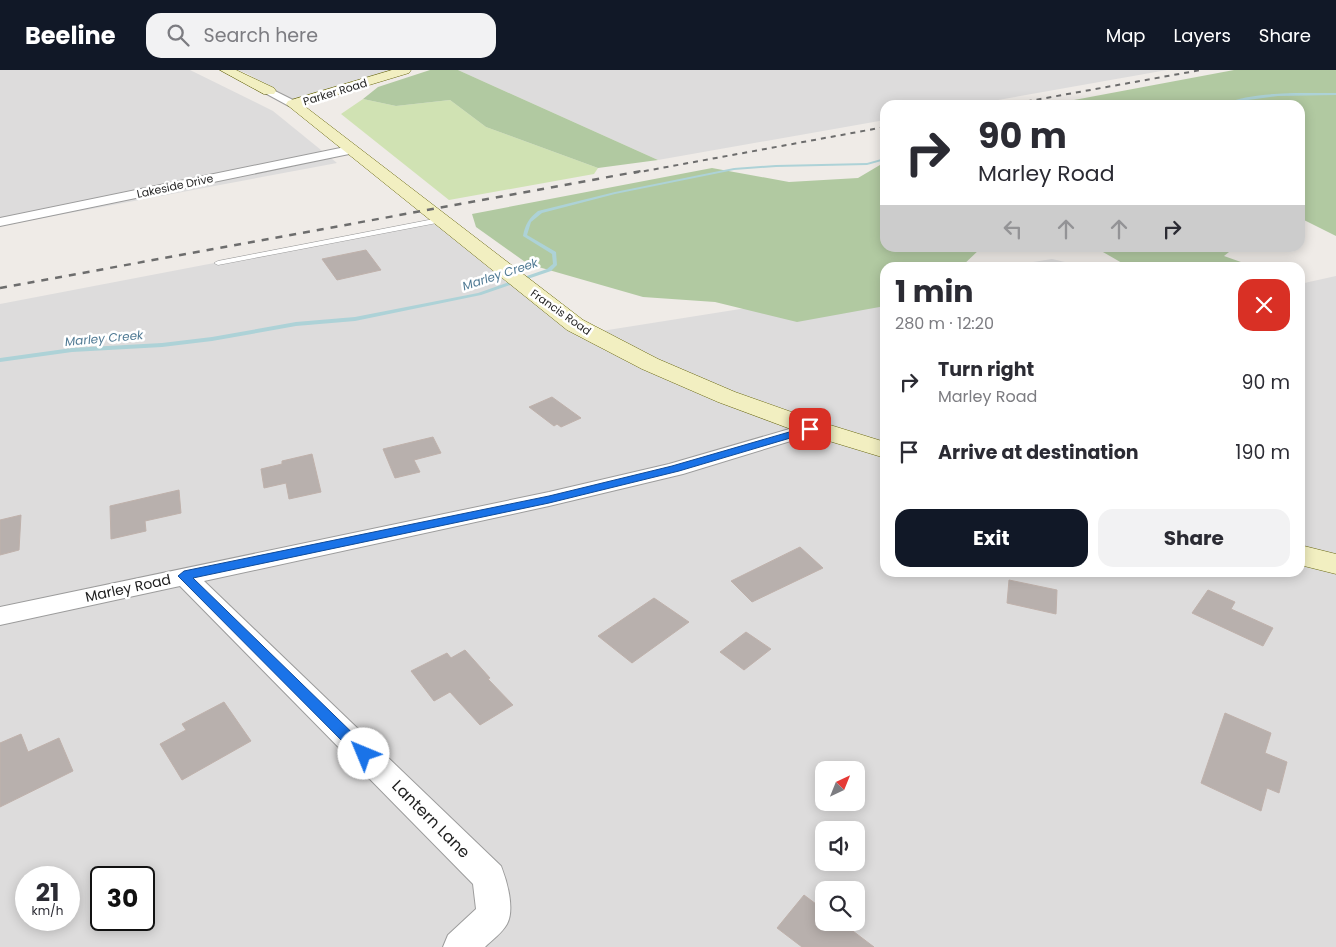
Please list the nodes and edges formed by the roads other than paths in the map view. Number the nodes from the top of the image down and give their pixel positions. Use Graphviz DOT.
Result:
graph roads {
  1 [pos="226,70"];
  2 [pos="405,70"];
  3 [pos="269,91"];
  4 [pos="293,104"];
  5 [pos="350,150"];
  6 [pos="439,220"];
  7 [pos="0,222"];
  8 [pos="218,263"];
  9 [pos="810,429"];
  10 [pos="880,449"];
  11 [pos="1305,556"];
  12 [pos="1336,564"];
  13 [pos="184,576"];
  14 [pos="0,616"];
  15 [pos="460,947"];
  1 -- 3 [label="street, Francis Road"];
  2 -- 4 [label="street, Parker Road"];
  3 -- 4 [label="street, Francis Road"];
  4 -- 5 [label="street, Francis Road"];
  5 -- 6 [label="street, Francis Road"];
  5 -- 7 [label="street, Lakeside Drive"];
  6 -- 8 [label="lane"];
  6 -- 9 [label="street, Francis Road"];
  9 -- 10 [label="street, Francis Road"];
  9 -- 13 [label="street, Marley Road"];
  11 -- 12 [label="street"];
  13 -- 14 [label="street, Marley Road"];
  13 -- 15 [label="street, Lantern Lane"];
}
